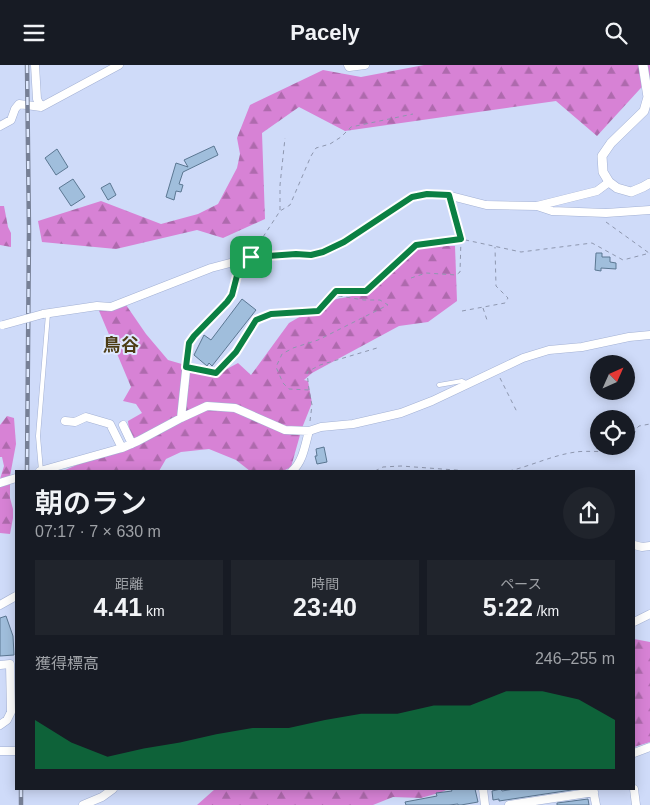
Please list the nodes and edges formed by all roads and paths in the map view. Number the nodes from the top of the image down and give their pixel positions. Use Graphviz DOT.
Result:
graph roads {
  1 [pos="35,65"];
  2 [pos="119,65"];
  3 [pos="348,65"];
  4 [pos="365,65"];
  5 [pos="643,65"];
  6 [pos="41,107"];
  7 [pos="413,114"];
  8 [pos="0,126"];
  9 [pos="285,138"];
  10 [pos="609,182"];
  11 [pos="650,183"];
  12 [pos="449,195"];
  13 [pos="537,206"];
  14 [pos="650,210"];
  15 [pos="280,211"];
  16 [pos="607,222"];
  17 [pos="461,239"];
  18 [pos="495,246"];
  19 [pos="251,257"];
  20 [pos="241,260"];
  21 [pos="410,278"];
  22 [pos="332,295"];
  23 [pos="483,307"];
  24 [pos="462,311"];
  25 [pos="45,314"];
  26 [pos="486,320"];
  27 [pos="2,325"];
  28 [pos="650,335"];
  29 [pos="377,348"];
  30 [pos="186,367"];
  31 [pos="496,371"];
  32 [pos="468,384"];
  33 [pos="439,385"];
  34 [pos="309,390"];
  35 [pos="516,412"];
  36 [pos="181,418"];
  37 [pos="65,421"];
  38 [pos="123,425"];
  39 [pos="650,425"];
  40 [pos="309,431"];
  41 [pos="132,444"];
  42 [pos="122,448"];
  43 [pos="41,470"];
  44 [pos="45,470"];
  45 [pos="294,470"];
  46 [pos="377,470"];
  47 [pos="452,470"];
  48 [pos="512,470"];
  49 [pos="15,478"];
  50 [pos="0,483"];
  51 [pos="635,545"];
  52 [pos="650,546"];
  53 [pos="13,598"];
  54 [pos="0,605"];
  55 [pos="650,614"];
  56 [pos="635,622"];
  57 [pos="0,665"];
  58 [pos="0,725"];
  59 [pos="650,747"];
  60 [pos="635,753"];
  61 [pos="112,790"];
  62 [pos="483,790"];
  63 [pos="594,790"];
  64 [pos="634,790"];
  65 [pos="83,805"];
  66 [pos="485,805"];
  67 [pos="509,805"];
  68 [pos="596,805"];
  69 [pos="636,805"];
  1 -- 6 [label="street"];
  2 -- 6 [label="street"];
  3 -- 4 [label="street"];
  5 -- 10 [label="street"];
  6 -- 8 [label="street"];
  7 -- 15 [label="path"];
  9 -- 15 [label="path"];
  10 -- 11 [label="street"];
  10 -- 13 [label="street"];
  12 -- 13 [label="street"];
  12 -- 17 [label="path"];
  12 -- 19 [label="street"];
  13 -- 14 [label="street"];
  15 -- 19 [label="path"];
  16 -- 18 [label="path"];
  17 -- 18 [label="path"];
  17 -- 21 [label="path"];
  17 -- 22 [label="path"];
  18 -- 23 [label="path"];
  19 -- 20 [label="street"];
  20 -- 25 [label="street"];
  20 -- 30 [label="street"];
  22 -- 30 [label="path"];
  22 -- 34 [label="path"];
  23 -- 24 [label="path"];
  23 -- 26 [label="path"];
  25 -- 27 [label="street, bridge"];
  25 -- 43 [label="lane"];
  28 -- 31 [label="street"];
  29 -- 34 [label="path"];
  30 -- 36 [label="street"];
  31 -- 32 [label="street"];
  31 -- 35 [label="path"];
  32 -- 33 [label="lane"];
  32 -- 40 [label="street"];
  34 -- 40 [label="path"];
  36 -- 40 [label="street"];
  36 -- 41 [label="street"];
  37 -- 42 [label="street"];
  38 -- 41 [label="street"];
  39 -- 48 [label="path"];
  40 -- 45 [label="street"];
  41 -- 42 [label="street"];
  42 -- 44 [label="street"];
  46 -- 47 [label="path"];
  49 -- 50 [label="street"];
  51 -- 52 [label="street"];
  53 -- 54 [label="street"];
  55 -- 56 [label="street"];
  57 -- 58 [label="street"];
  59 -- 60 [label="street"];
  61 -- 65 [label="street"];
  62 -- 66 [label="street"];
  63 -- 67 [label="street"];
  63 -- 68 [label="street"];
  64 -- 69 [label="street"];
}
